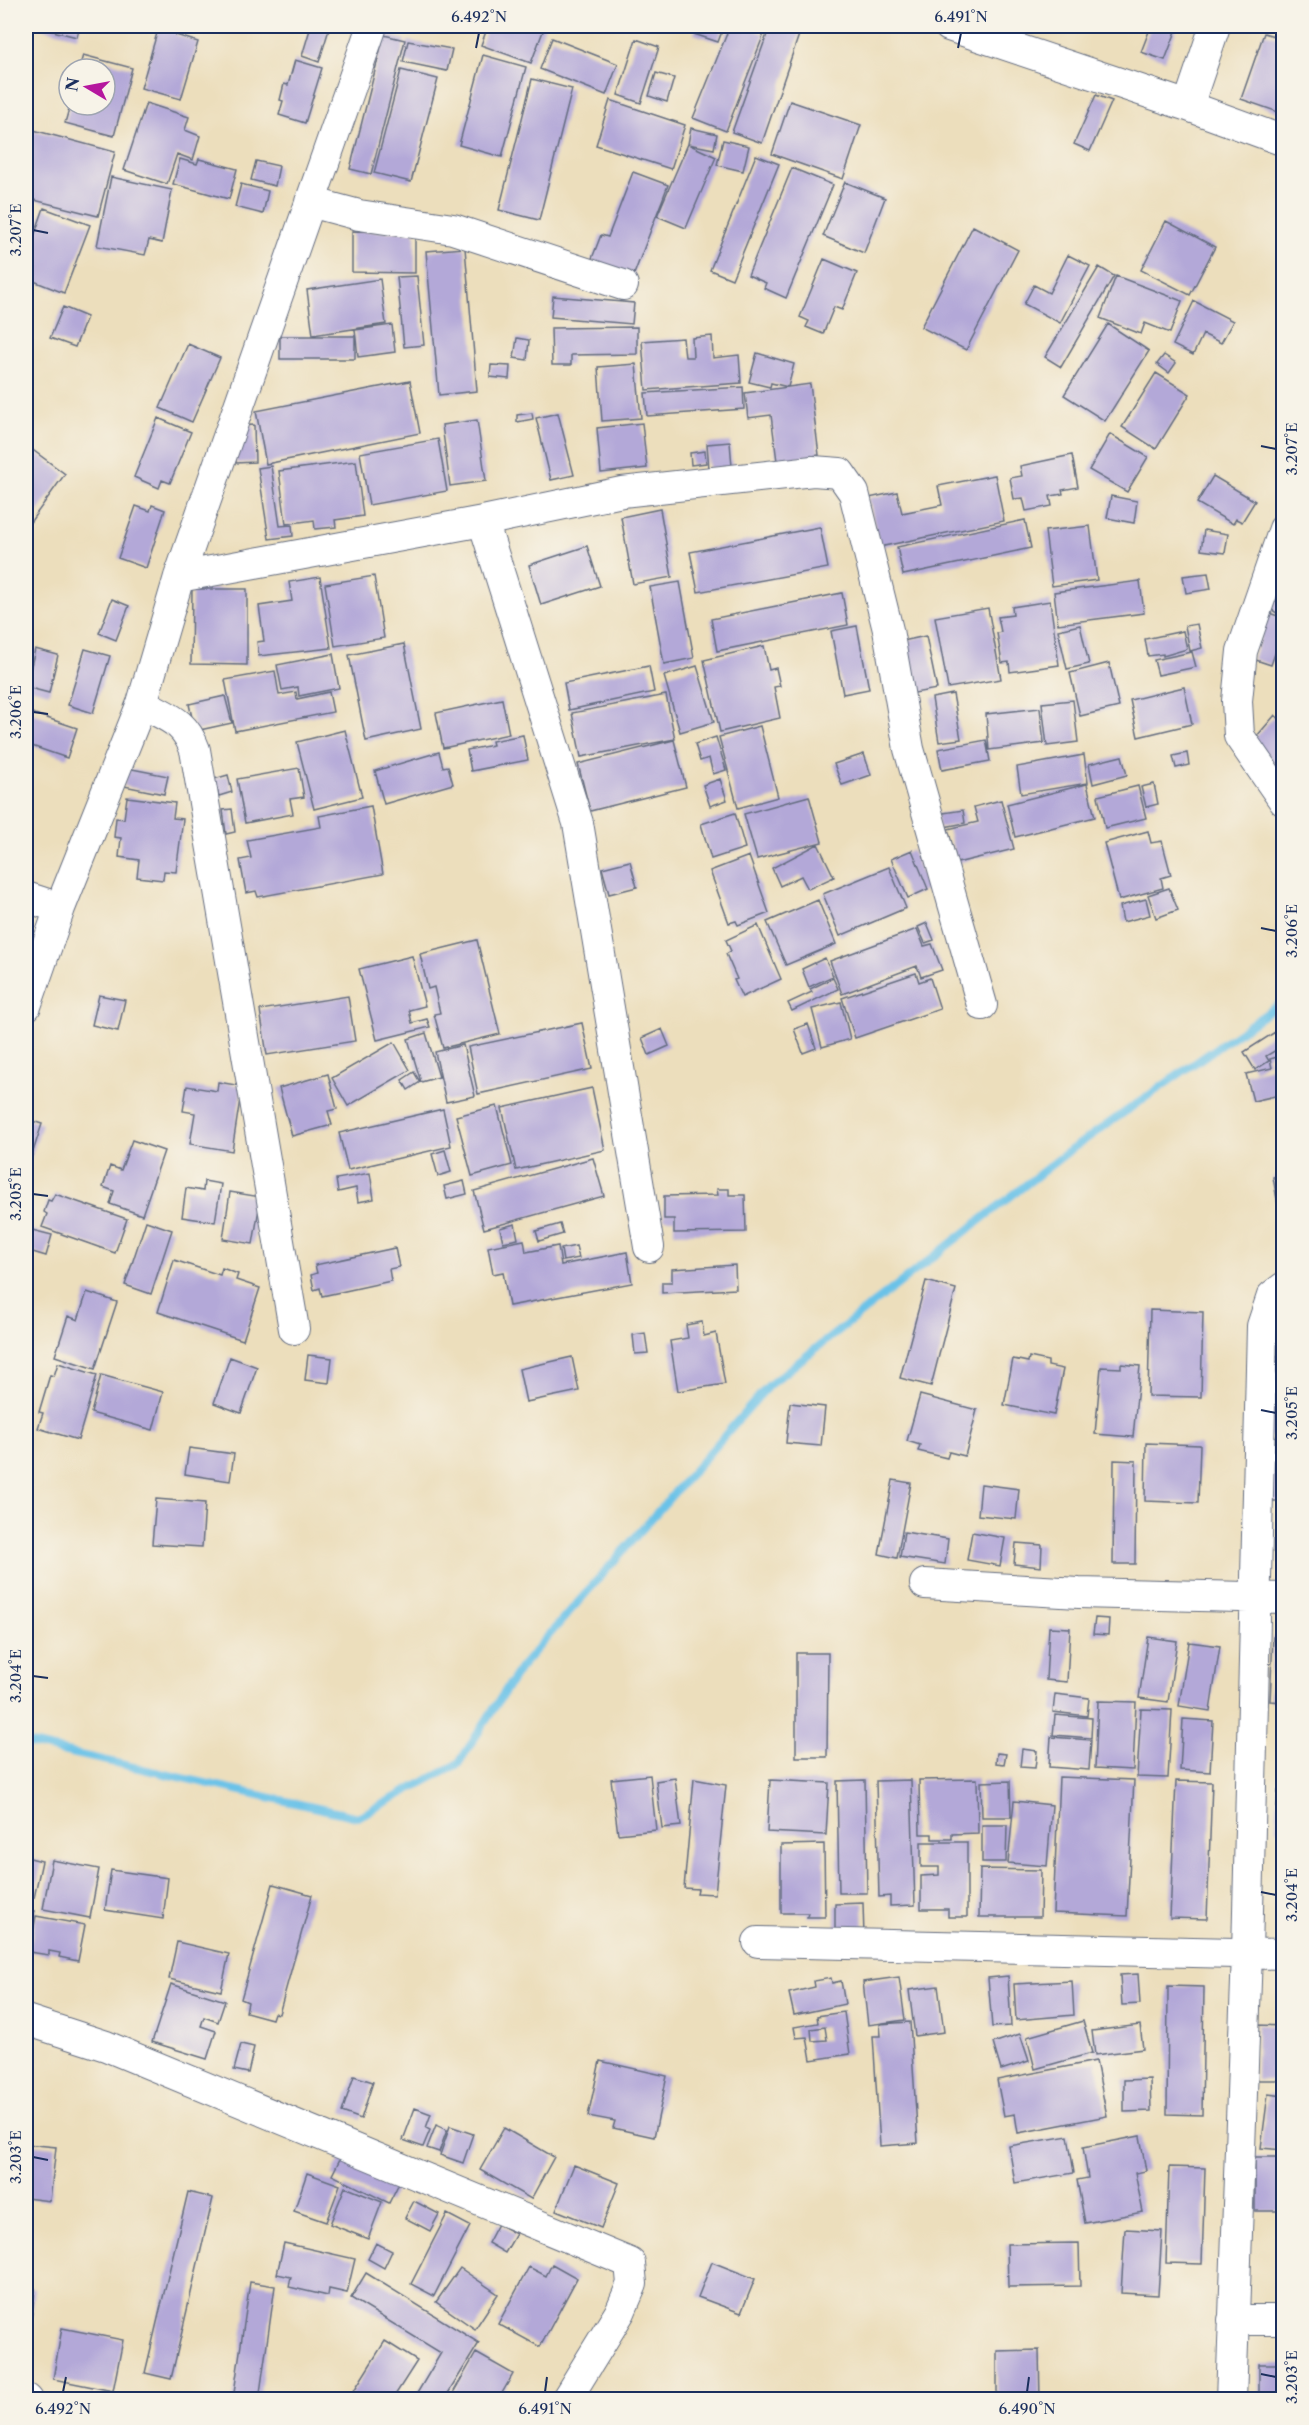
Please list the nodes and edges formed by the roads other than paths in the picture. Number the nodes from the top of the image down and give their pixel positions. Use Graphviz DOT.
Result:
graph roads {
  1 [pos="372,26"];
  2 [pos="949,26"];
  3 [pos="1215,26"];
  4 [pos="1188,106"];
  5 [pos="1284,141"];
  6 [pos="310,202"];
  7 [pos="623,285"];
  8 [pos="483,521"];
  9 [pos="1284,529"];
  10 [pos="179,577"];
  11 [pos="142,703"];
  12 [pos="1284,801"];
  13 [pos="26,897"];
  14 [pos="60,908"];
  15 [pos="982,1005"];
  16 [pos="26,1006"];
  17 [pos="649,1247"];
  18 [pos="1284,1287"];
  19 [pos="294,1329"];
  20 [pos="925,1584"];
  21 [pos="1269,1598"];
  22 [pos="758,1942"];
  23 [pos="1247,1953"];
  24 [pos="1284,1954"];
  25 [pos="26,2020"];
  26 [pos="1233,2320"];
  27 [pos="1284,2320"];
  28 [pos="566,2400"];
  29 [pos="1231,2400"];
  1 -- 6 [label="street"];
  2 -- 4 [label="street"];
  3 -- 4 [label="street"];
  4 -- 5 [label="street"];
  6 -- 7 [label="street"];
  6 -- 10 [label="street"];
  8 -- 10 [label="street"];
  8 -- 15 [label="street"];
  8 -- 17 [label="street"];
  9 -- 12 [label="street"];
  10 -- 11 [label="street"];
  11 -- 14 [label="street"];
  11 -- 19 [label="street"];
  13 -- 14 [label="street"];
  14 -- 16 [label="street"];
  18 -- 21 [label="street"];
  20 -- 21 [label="street"];
  21 -- 23 [label="street"];
  22 -- 23 [label="street"];
  23 -- 24 [label="street"];
  23 -- 26 [label="street"];
  25 -- 28 [label="street"];
  26 -- 27 [label="street"];
  26 -- 29 [label="street"];
}
